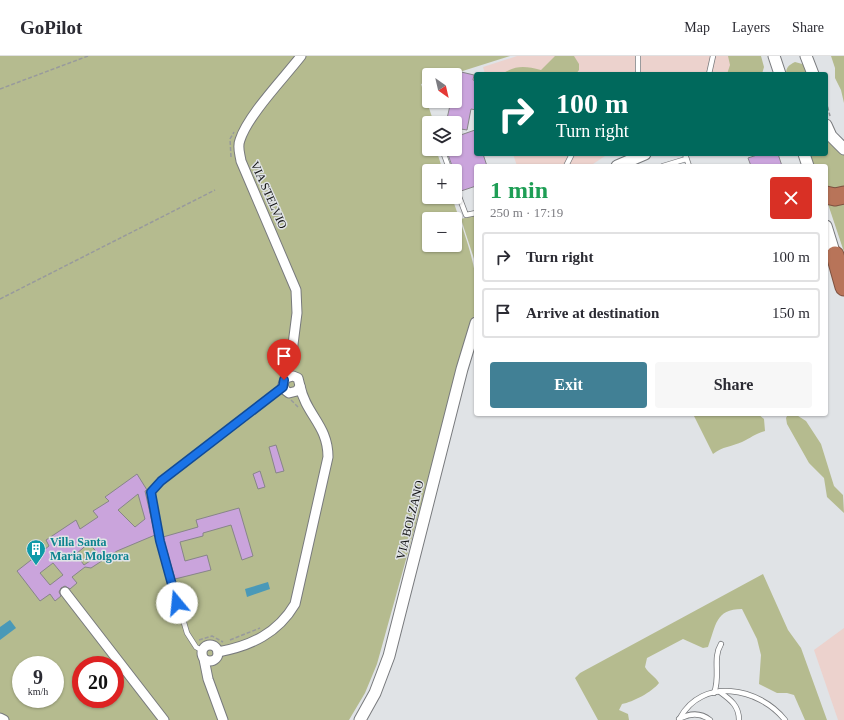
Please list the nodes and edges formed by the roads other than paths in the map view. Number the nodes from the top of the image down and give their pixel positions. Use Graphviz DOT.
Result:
graph roads {
  1 [pos="301,56"];
  2 [pos="638,56"];
  3 [pos="713,56"];
  4 [pos="774,56"];
  5 [pos="806,56"];
  6 [pos="638,72"];
  7 [pos="709,72"];
  8 [pos="779,72"];
  9 [pos="812,72"];
  10 [pos="828,129"];
  11 [pos="844,149"];
  12 [pos="640,156"];
  13 [pos="686,156"];
  14 [pos="622,164"];
  15 [pos="668,164"];
  16 [pos="844,195"];
  17 [pos="828,196"];
  18 [pos="462,204"];
  19 [pos="474,213"];
  20 [pos="828,232"];
  21 [pos="835,255"];
  22 [pos="844,286"];
  23 [pos="474,329"];
  24 [pos="290,360"];
  25 [pos="296,377"];
  26 [pos="286,378"];
  27 [pos="300,386"];
  28 [pos="283,387"];
  29 [pos="292,393"];
  30 [pos="305,402"];
  31 [pos="65,592"];
  32 [pos="722,644"];
  33 [pos="204,655"];
  34 [pos="720,692"];
  35 [pos="714,693"];
  36 [pos="0,718"];
  37 [pos="678,719"];
  38 [pos="4,720"];
  39 [pos="164,720"];
  40 [pos="223,720"];
  41 [pos="360,720"];
  42 [pos="710,720"];
  43 [pos="739,720"];
  44 [pos="785,720"];
  1 -- 24 [label="street, VIA STELVIO"];
  2 -- 6 [label="lane"];
  3 -- 7 [label="lane"];
  4 -- 8 [label="street"];
  5 -- 9 [label="street"];
  10 -- 11 [label="street"];
  12 -- 14 [label="street"];
  13 -- 15 [label="lane"];
  16 -- 17 [label="highway"];
  18 -- 19 [label="lane"];
  20 -- 21 [label="street"];
  21 -- 22 [label="highway"];
  23 -- 41 [label="street, VIA BOLZANO"];
  24 -- 25 [label="street, VIA STELVIO"];
  24 -- 26 [label="street, VIA STELVIO"];
  25 -- 26 [label="street"];
  25 -- 27 [label="street"];
  26 -- 28 [label="street"];
  27 -- 29 [label="street"];
  27 -- 30 [label="street"];
  28 -- 29 [label="street"];
  28 -- 33 [label="lane"];
  29 -- 30 [label="street"];
  30 -- 33 [label="street"];
  31 -- 39 [label="street"];
  32 -- 35 [label="lane"];
  33 -- 40 [label="street"];
  34 -- 35 [label="lane"];
  34 -- 43 [label="lane"];
  34 -- 44 [label="lane"];
  35 -- 37 [label="lane"];
  36 -- 38 [label="street"];
  37 -- 42 [label="lane"];
}
